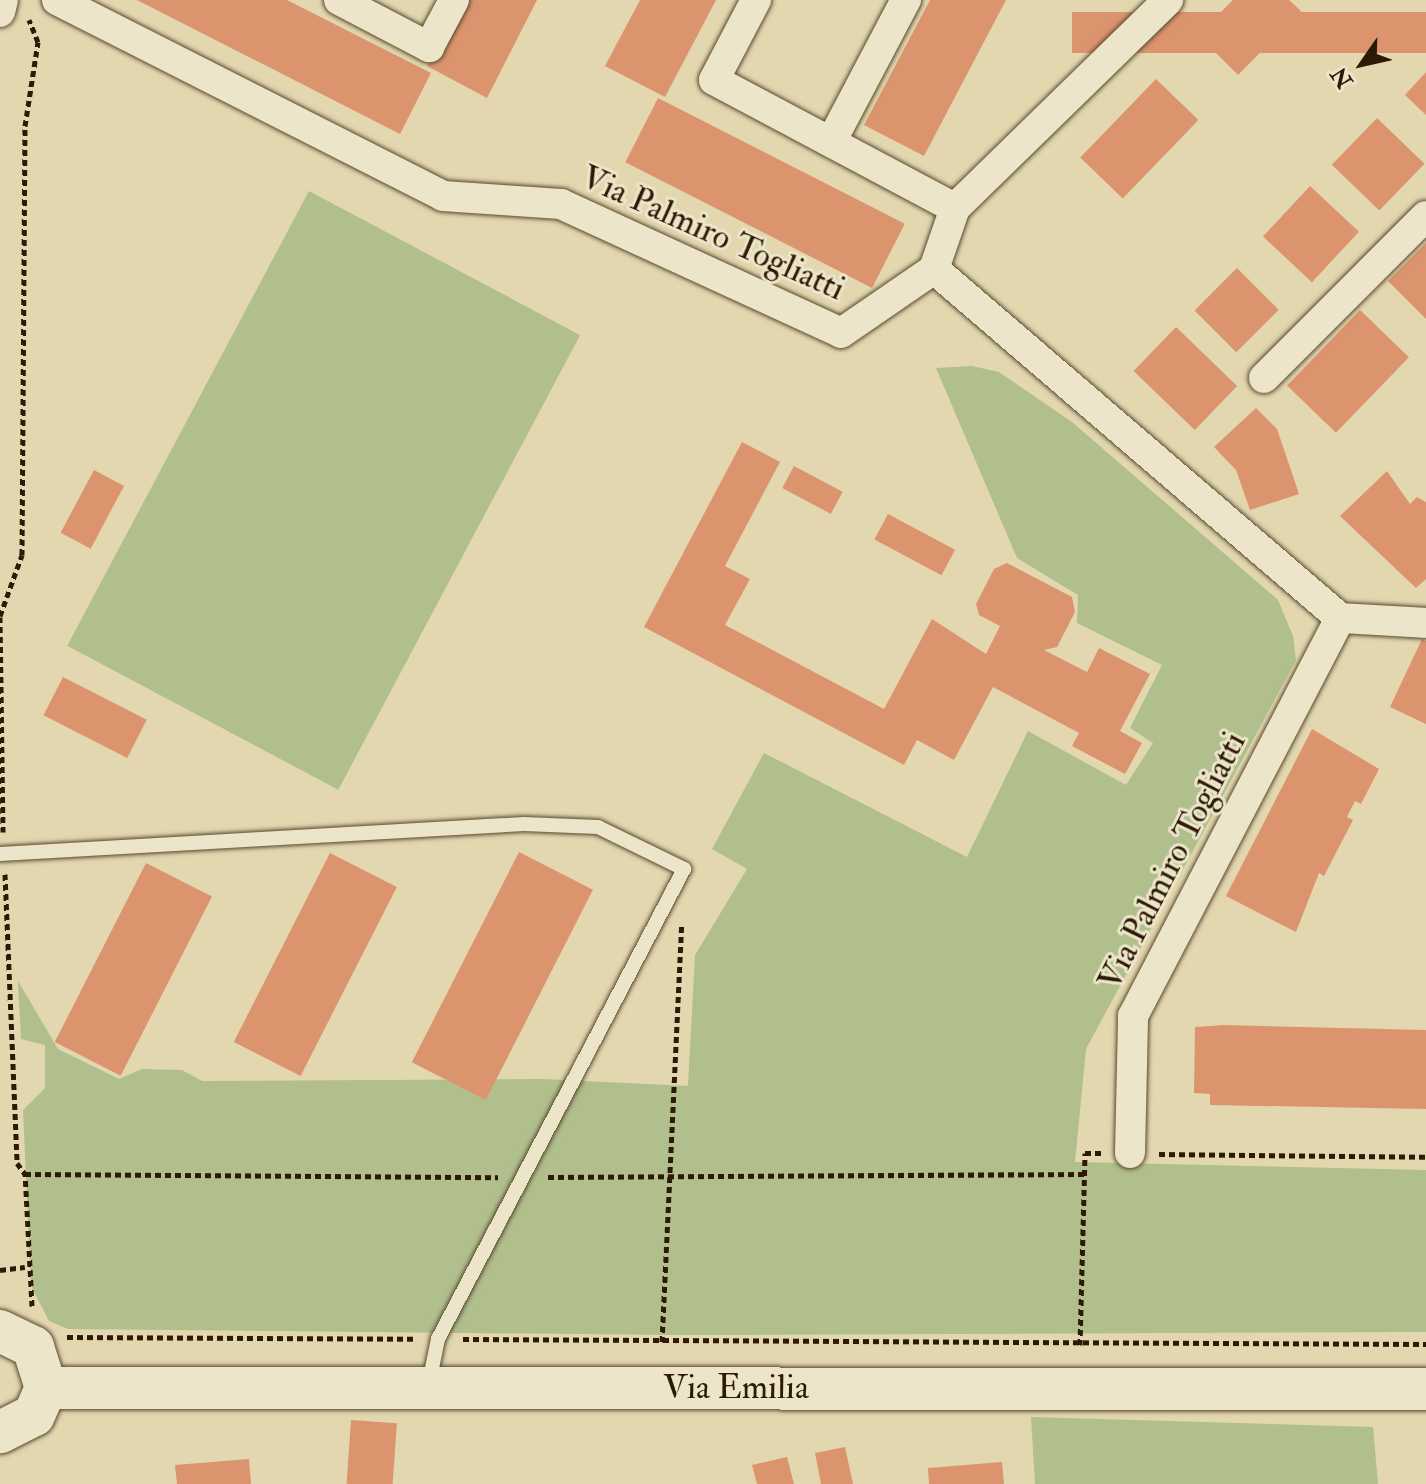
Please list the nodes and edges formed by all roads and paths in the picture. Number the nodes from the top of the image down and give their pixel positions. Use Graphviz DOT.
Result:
graph roads {
  1 [pos="57,0"];
  2 [pos="339,0"];
  3 [pos="454,0"];
  4 [pos="756,0"];
  5 [pos="906,0"];
  6 [pos="1168,0"];
  7 [pos="9,8"];
  8 [pos="831,142"];
  9 [pos="955,208"];
  10 [pos="1426,216"];
  11 [pos="934,269"];
  12 [pos="1264,378"];
  13 [pos="0,616"];
  14 [pos="1340,618"];
  15 [pos="1426,623"];
  16 [pos="2,854"];
  17 [pos="684,869"];
  18 [pos="1130,1153"];
  19 [pos="1426,1157"];
  20 [pos="25,1174"];
  21 [pos="1085,1174"];
  22 [pos="673,1176"];
  23 [pos="524,1177"];
  24 [pos="25,1267"];
  25 [pos="0,1270"];
  26 [pos="18,1324"];
  27 [pos="55,1332"];
  28 [pos="438,1339"];
  29 [pos="662,1342"];
  30 [pos="1426,1344"];
  31 [pos="1080,1345"];
  32 [pos="46,1388"];
  33 [pos="429,1388"];
  34 [pos="1426,1389"];
  35 [pos="0,1432"];
  1 -- 11 [label="street, Via Palmiro Togliatti"];
  2 -- 3 [label="street"];
  4 -- 8 [label="street"];
  5 -- 8 [label="street"];
  6 -- 9 [label="street"];
  7 -- 13 [label="path"];
  8 -- 9 [label="street"];
  9 -- 11 [label="street"];
  10 -- 12 [label="street"];
  11 -- 14 [label="street"];
  13 -- 16 [label="path"];
  14 -- 15 [label="street"];
  14 -- 18 [label="street, Via Palmiro Togliatti"];
  16 -- 17 [label="lane"];
  16 -- 20 [label="path"];
  17 -- 22 [label="path"];
  17 -- 23 [label="lane"];
  18 -- 19 [label="path"];
  18 -- 21 [label="path"];
  20 -- 23 [label="path"];
  20 -- 24 [label="path"];
  21 -- 22 [label="path"];
  21 -- 31 [label="path"];
  22 -- 23 [label="path"];
  22 -- 29 [label="path"];
  23 -- 28 [label="lane"];
  24 -- 25 [label="path"];
  24 -- 26 [label="path"];
  26 -- 32 [label="street"];
  27 -- 28 [label="path"];
  28 -- 29 [label="path"];
  28 -- 33 [label="lane"];
  29 -- 31 [label="path"];
  30 -- 31 [label="path"];
  32 -- 33 [label="street, Via Emilia"];
  32 -- 35 [label="street"];
  33 -- 34 [label="street, Via Emilia"];
}
